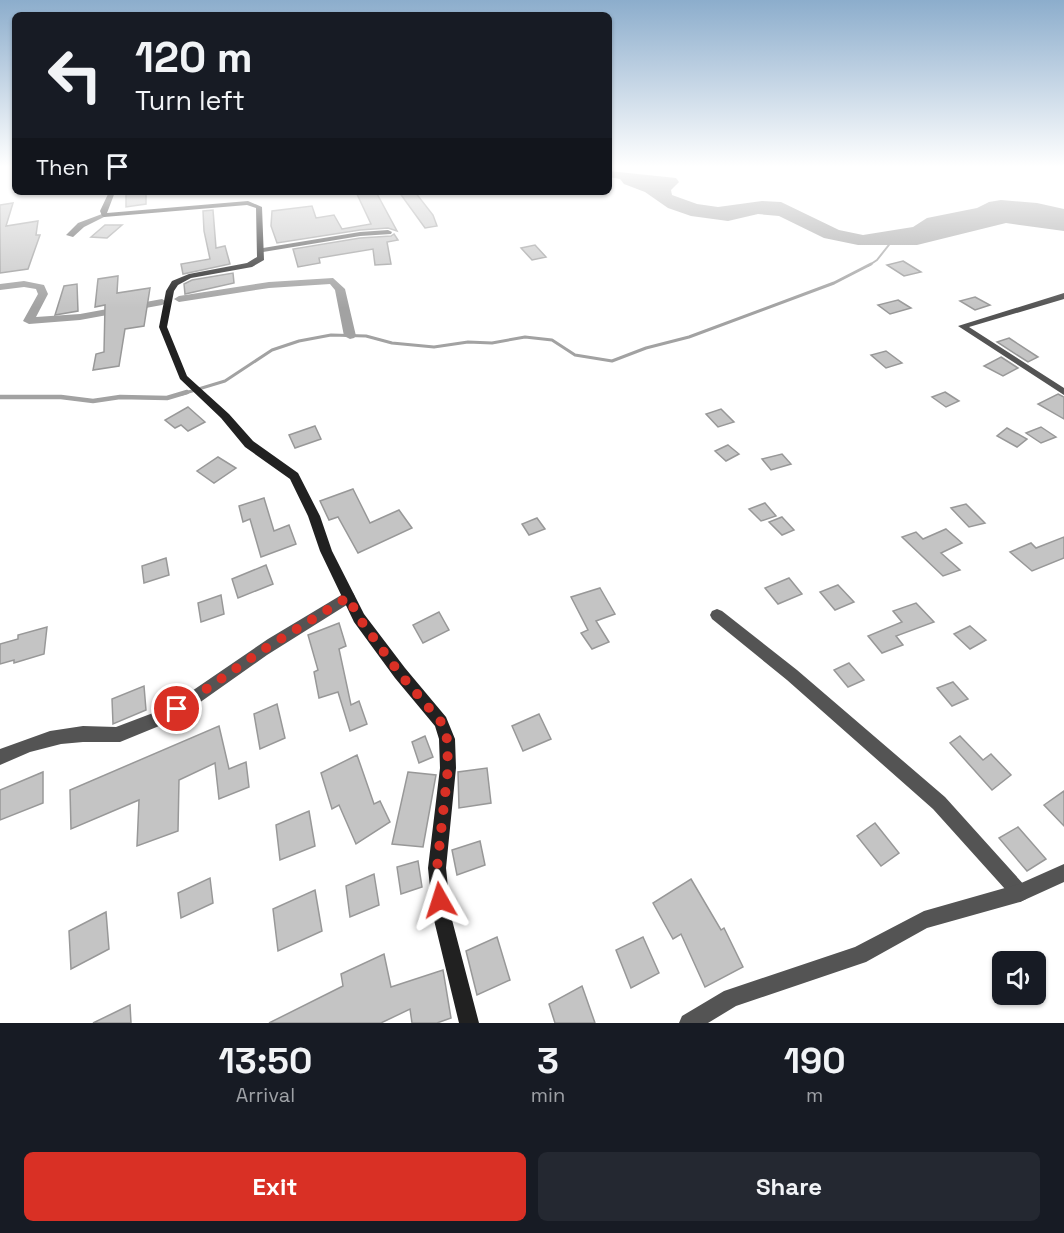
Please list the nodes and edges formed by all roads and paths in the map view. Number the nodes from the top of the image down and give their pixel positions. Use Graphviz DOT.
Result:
graph roads {
  1 [pos="135,213"];
  2 [pos="260,213"];
  3 [pos="104,215"];
  4 [pos="388,232"];
  5 [pos="70,235"];
  6 [pos="263,250"];
  7 [pos="1064,296"];
  8 [pos="1064,392"];
  9 [pos="348,597"];
  10 [pos="717,615"];
  11 [pos="0,757"];
  12 [pos="1064,873"];
  13 [pos="1020,893"];
  14 [pos="469,1023"];
  15 [pos="689,1023"];
  1 -- 3 [label="main road"];
  2 -- 6 [label="main road"];
  3 -- 5 [label="street"];
  4 -- 6 [label="street"];
  6 -- 9 [label="main road"];
  7 -- 8 [label="street"];
  9 -- 11 [label="street"];
  9 -- 14 [label="main road"];
  10 -- 13 [label="street"];
  12 -- 13 [label="street"];
  13 -- 15 [label="street"];
}
